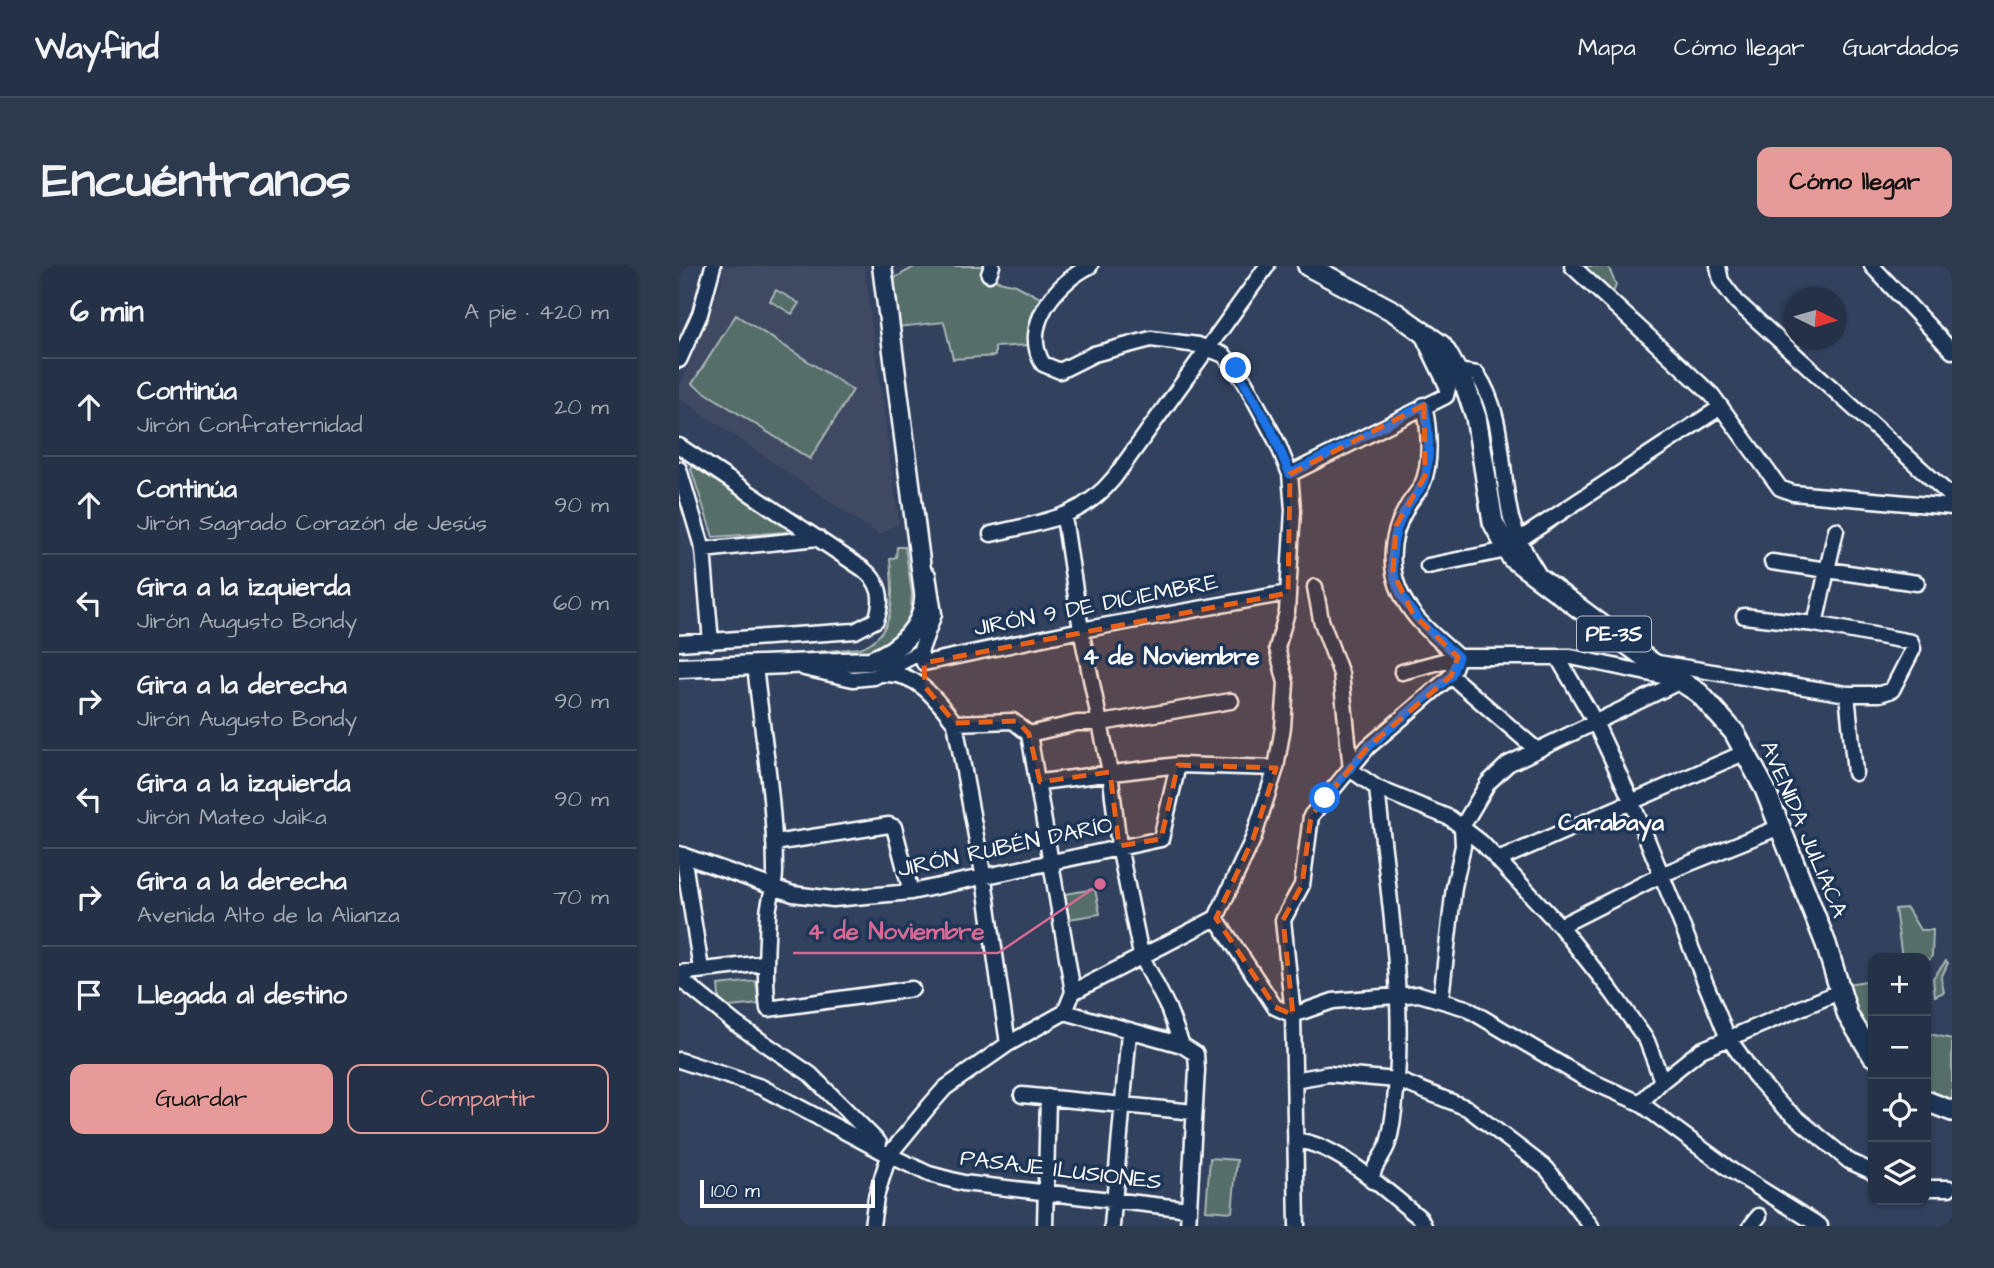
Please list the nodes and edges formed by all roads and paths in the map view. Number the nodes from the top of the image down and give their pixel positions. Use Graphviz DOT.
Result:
graph roads {
  1 [pos="713,266"];
  2 [pos="882,266"];
  3 [pos="1090,266"];
  4 [pos="1267,266"];
  5 [pos="1308,266"];
  6 [pos="1571,266"];
  7 [pos="1718,266"];
  8 [pos="1872,266"];
  9 [pos="1420,330"];
  10 [pos="1206,348"];
  11 [pos="1952,351"];
  12 [pos="679,360"];
  13 [pos="1424,405"];
  14 [pos="1721,407"];
  15 [pos="679,446"];
  16 [pos="679,469"];
  17 [pos="1290,474"];
  18 [pos="1952,497"];
  19 [pos="1952,507"];
  20 [pos="1063,517"];
  21 [pos="1836,530"];
  22 [pos="991,534"];
  23 [pos="818,538"];
  24 [pos="1513,545"];
  25 [pos="918,548"];
  26 [pos="703,550"];
  27 [pos="1772,562"];
  28 [pos="1428,566"];
  29 [pos="1827,568"];
  30 [pos="1917,583"];
  31 [pos="1315,587"];
  32 [pos="1289,593"];
  33 [pos="1744,616"];
  34 [pos="1815,624"];
  35 [pos="1081,630"];
  36 [pos="711,642"];
  37 [pos="679,643"];
  38 [pos="922,657"];
  39 [pos="1458,657"];
  40 [pos="1559,657"];
  41 [pos="1651,662"];
  42 [pos="785,663"];
  43 [pos="755,665"];
  44 [pos="679,668"];
  45 [pos="1402,672"];
  46 [pos="884,674"];
  47 [pos="1451,676"];
  48 [pos="1681,681"];
  49 [pos="925,687"];
  50 [pos="1847,694"];
  51 [pos="1231,701"];
  52 [pos="1594,720"];
  53 [pos="955,723"];
  54 [pos="1101,723"];
  55 [pos="1029,734"];
  56 [pos="1537,750"];
  57 [pos="1746,752"];
  58 [pos="1178,765"];
  59 [pos="1276,768"];
  60 [pos="1351,770"];
  61 [pos="1110,772"];
  62 [pos="1855,773"];
  63 [pos="1040,782"];
  64 [pos="1377,788"];
  65 [pos="1631,800"];
  66 [pos="1462,827"];
  67 [pos="1780,827"];
  68 [pos="774,843"];
  69 [pos="1119,846"];
  70 [pos="681,854"];
  71 [pos="1498,860"];
  72 [pos="1050,863"];
  73 [pos="1663,874"];
  74 [pos="983,879"];
  75 [pos="774,887"];
  76 [pos="911,892"];
  77 [pos="1216,918"];
  78 [pos="1560,926"];
  79 [pos="1141,955"];
  80 [pos="764,963"];
  81 [pos="701,969"];
  82 [pos="679,973"];
  83 [pos="679,978"];
  84 [pos="912,989"];
  85 [pos="1073,992"];
  86 [pos="1839,992"];
  87 [pos="1398,996"];
  88 [pos="1441,998"];
  89 [pos="1065,1013"];
  90 [pos="1293,1014"];
  91 [pos="1129,1032"];
  92 [pos="1727,1036"];
  93 [pos="1008,1044"];
  94 [pos="1182,1045"];
  95 [pos="1868,1049"];
  96 [pos="679,1060"];
  97 [pos="1294,1080"];
  98 [pos="1397,1080"];
  99 [pos="1661,1081"];
  100 [pos="1022,1095"];
  101 [pos="1048,1097"];
  102 [pos="1640,1103"];
  103 [pos="1931,1103"];
  104 [pos="1122,1105"];
  105 [pos="1952,1111"];
  106 [pos="1194,1112"];
  107 [pos="1297,1141"];
  108 [pos="889,1155"];
  109 [pos="1868,1170"];
  110 [pos="1372,1181"];
  111 [pos="1931,1188"];
  112 [pos="1949,1188"];
  113 [pos="1047,1193"];
  114 [pos="1114,1200"];
  115 [pos="1189,1209"];
  116 [pos="873,1226"];
  117 [pos="1045,1226"];
  118 [pos="1112,1226"];
  119 [pos="1188,1226"];
  120 [pos="1297,1226"];
  121 [pos="1424,1226"];
  122 [pos="1591,1226"];
  123 [pos="1820,1226"];
  1 -- 12 [label="street"];
  2 -- 25 [label="main road"];
  3 -- 10 [label="street"];
  4 -- 10 [label="street"];
  5 -- 9 [label="highway, AVENIDA JULIACA / PE-3S"];
  6 -- 14 [label="street"];
  7 -- 18 [label="street"];
  8 -- 11 [label="street"];
  9 -- 13 [label="street"];
  9 -- 24 [label="highway, AVENIDA JULIACA / PE-3S"];
  10 -- 17 [label="street"];
  10 -- 20 [label="street"];
  13 -- 17 [label="street"];
  13 -- 39 [label="street"];
  14 -- 19 [label="street"];
  14 -- 24 [label="street"];
  15 -- 23 [label="street"];
  16 -- 26 [label="street"];
  17 -- 32 [label="street"];
  20 -- 22 [label="street"];
  20 -- 35 [label="street"];
  21 -- 29 [label="street"];
  23 -- 26 [label="street"];
  23 -- 36 [label="street"];
  24 -- 28 [label="street"];
  24 -- 41 [label="highway, AVENIDA JULIACA / PE-3S"];
  25 -- 38 [label="street"];
  25 -- 42 [label="main road"];
  26 -- 36 [label="street"];
  27 -- 29 [label="street"];
  29 -- 30 [label="street"];
  29 -- 34 [label="street"];
  31 -- 60 [label="street"];
  32 -- 35 [label="street, JIRÓN 9 DE DICIEMBRE"];
  32 -- 59 [label="street"];
  33 -- 34 [label="street"];
  34 -- 50 [label="street"];
  35 -- 38 [label="street, JIRÓN 9 DE DICIEMBRE"];
  35 -- 54 [label="street"];
  36 -- 37 [label="street"];
  38 -- 46 [label="street, JIRÓN 9 DE DICIEMBRE"];
  38 -- 49 [label="street"];
  39 -- 40 [label="street"];
  39 -- 45 [label="street"];
  39 -- 47 [label="street"];
  40 -- 48 [label="street"];
  40 -- 52 [label="street"];
  41 -- 48 [label="highway, AVENIDA JULIACA / PE-3S"];
  41 -- 50 [label="street"];
  42 -- 43 [label="main road"];
  42 -- 46 [label="street"];
  43 -- 44 [label="main road"];
  43 -- 68 [label="street"];
  46 -- 49 [label="street"];
  47 -- 56 [label="street"];
  47 -- 60 [label="street"];
  48 -- 52 [label="street"];
  48 -- 57 [label="highway, AVENIDA JULIACA / PE-3S"];
  49 -- 53 [label="street"];
  50 -- 62 [label="street"];
  51 -- 54 [label="street"];
  52 -- 56 [label="street"];
  52 -- 65 [label="street"];
  53 -- 55 [label="street"];
  53 -- 74 [label="street"];
  54 -- 55 [label="street"];
  54 -- 61 [label="street"];
  55 -- 63 [label="street"];
  56 -- 66 [label="street"];
  57 -- 65 [label="street"];
  57 -- 67 [label="highway, AVENIDA JULIACA / PE-3S"];
  58 -- 59 [label="street"];
  58 -- 61 [label="street"];
  58 -- 69 [label="street, JIRÓN RUBÉN DARÍO"];
  59 -- 77 [label="street"];
  60 -- 64 [label="street"];
  60 -- 90 [label="street"];
  61 -- 63 [label="street"];
  61 -- 69 [label="street"];
  63 -- 72 [label="street"];
  64 -- 66 [label="street"];
  64 -- 87 [label="street"];
  65 -- 71 [label="street"];
  65 -- 73 [label="street"];
  66 -- 71 [label="street"];
  66 -- 88 [label="street"];
  67 -- 73 [label="street"];
  67 -- 86 [label="highway, AVENIDA JULIACA / PE-3S"];
  68 -- 75 [label="street"];
  68 -- 76 [label="street"];
  69 -- 72 [label="street, JIRÓN RUBÉN DARÍO"];
  69 -- 79 [label="street"];
  70 -- 75 [label="street, JIRÓN RUBÉN DARÍO"];
  70 -- 81 [label="street"];
  71 -- 78 [label="street"];
  72 -- 74 [label="street, JIRÓN RUBÉN DARÍO"];
  72 -- 85 [label="street"];
  73 -- 78 [label="street"];
  73 -- 92 [label="street"];
  74 -- 76 [label="street, JIRÓN RUBÉN DARÍO"];
  74 -- 93 [label="street"];
  75 -- 76 [label="street, JIRÓN RUBÉN DARÍO"];
  75 -- 80 [label="street"];
  77 -- 79 [label="street"];
  77 -- 90 [label="street"];
  78 -- 99 [label="street"];
  79 -- 85 [label="street"];
  79 -- 94 [label="street"];
  80 -- 81 [label="street"];
  80 -- 84 [label="street"];
  81 -- 82 [label="street"];
  83 -- 108 [label="street"];
  85 -- 89 [label="street"];
  86 -- 92 [label="street"];
  86 -- 95 [label="highway, AVENIDA JULIACA / PE-3S"];
  87 -- 88 [label="street"];
  87 -- 90 [label="street"];
  87 -- 98 [label="street"];
  88 -- 102 [label="street"];
  89 -- 91 [label="street"];
  89 -- 93 [label="street"];
  90 -- 97 [label="street"];
  91 -- 94 [label="street"];
  91 -- 104 [label="street"];
  92 -- 99 [label="street"];
  92 -- 109 [label="street"];
  93 -- 108 [label="street"];
  94 -- 106 [label="street"];
  96 -- 108 [label="street, PASAJE ILUSIONES"];
  97 -- 98 [label="street"];
  97 -- 107 [label="street"];
  98 -- 110 [label="street"];
  98 -- 122 [label="street"];
  99 -- 102 [label="street"];
  100 -- 101 [label="street"];
  101 -- 104 [label="street"];
  101 -- 113 [label="street"];
  102 -- 123 [label="street"];
  103 -- 105 [label="highway"];
  104 -- 106 [label="street"];
  104 -- 114 [label="street"];
  106 -- 115 [label="street"];
  107 -- 110 [label="street"];
  107 -- 120 [label="street"];
  108 -- 113 [label="street, PASAJE ILUSIONES"];
  108 -- 116 [label="street"];
  110 -- 121 [label="street"];
  111 -- 112 [label="street"];
  113 -- 114 [label="street, PASAJE ILUSIONES"];
  113 -- 117 [label="street"];
  114 -- 115 [label="street, PASAJE ILUSIONES"];
  114 -- 118 [label="street"];
  115 -- 119 [label="street"];
}
